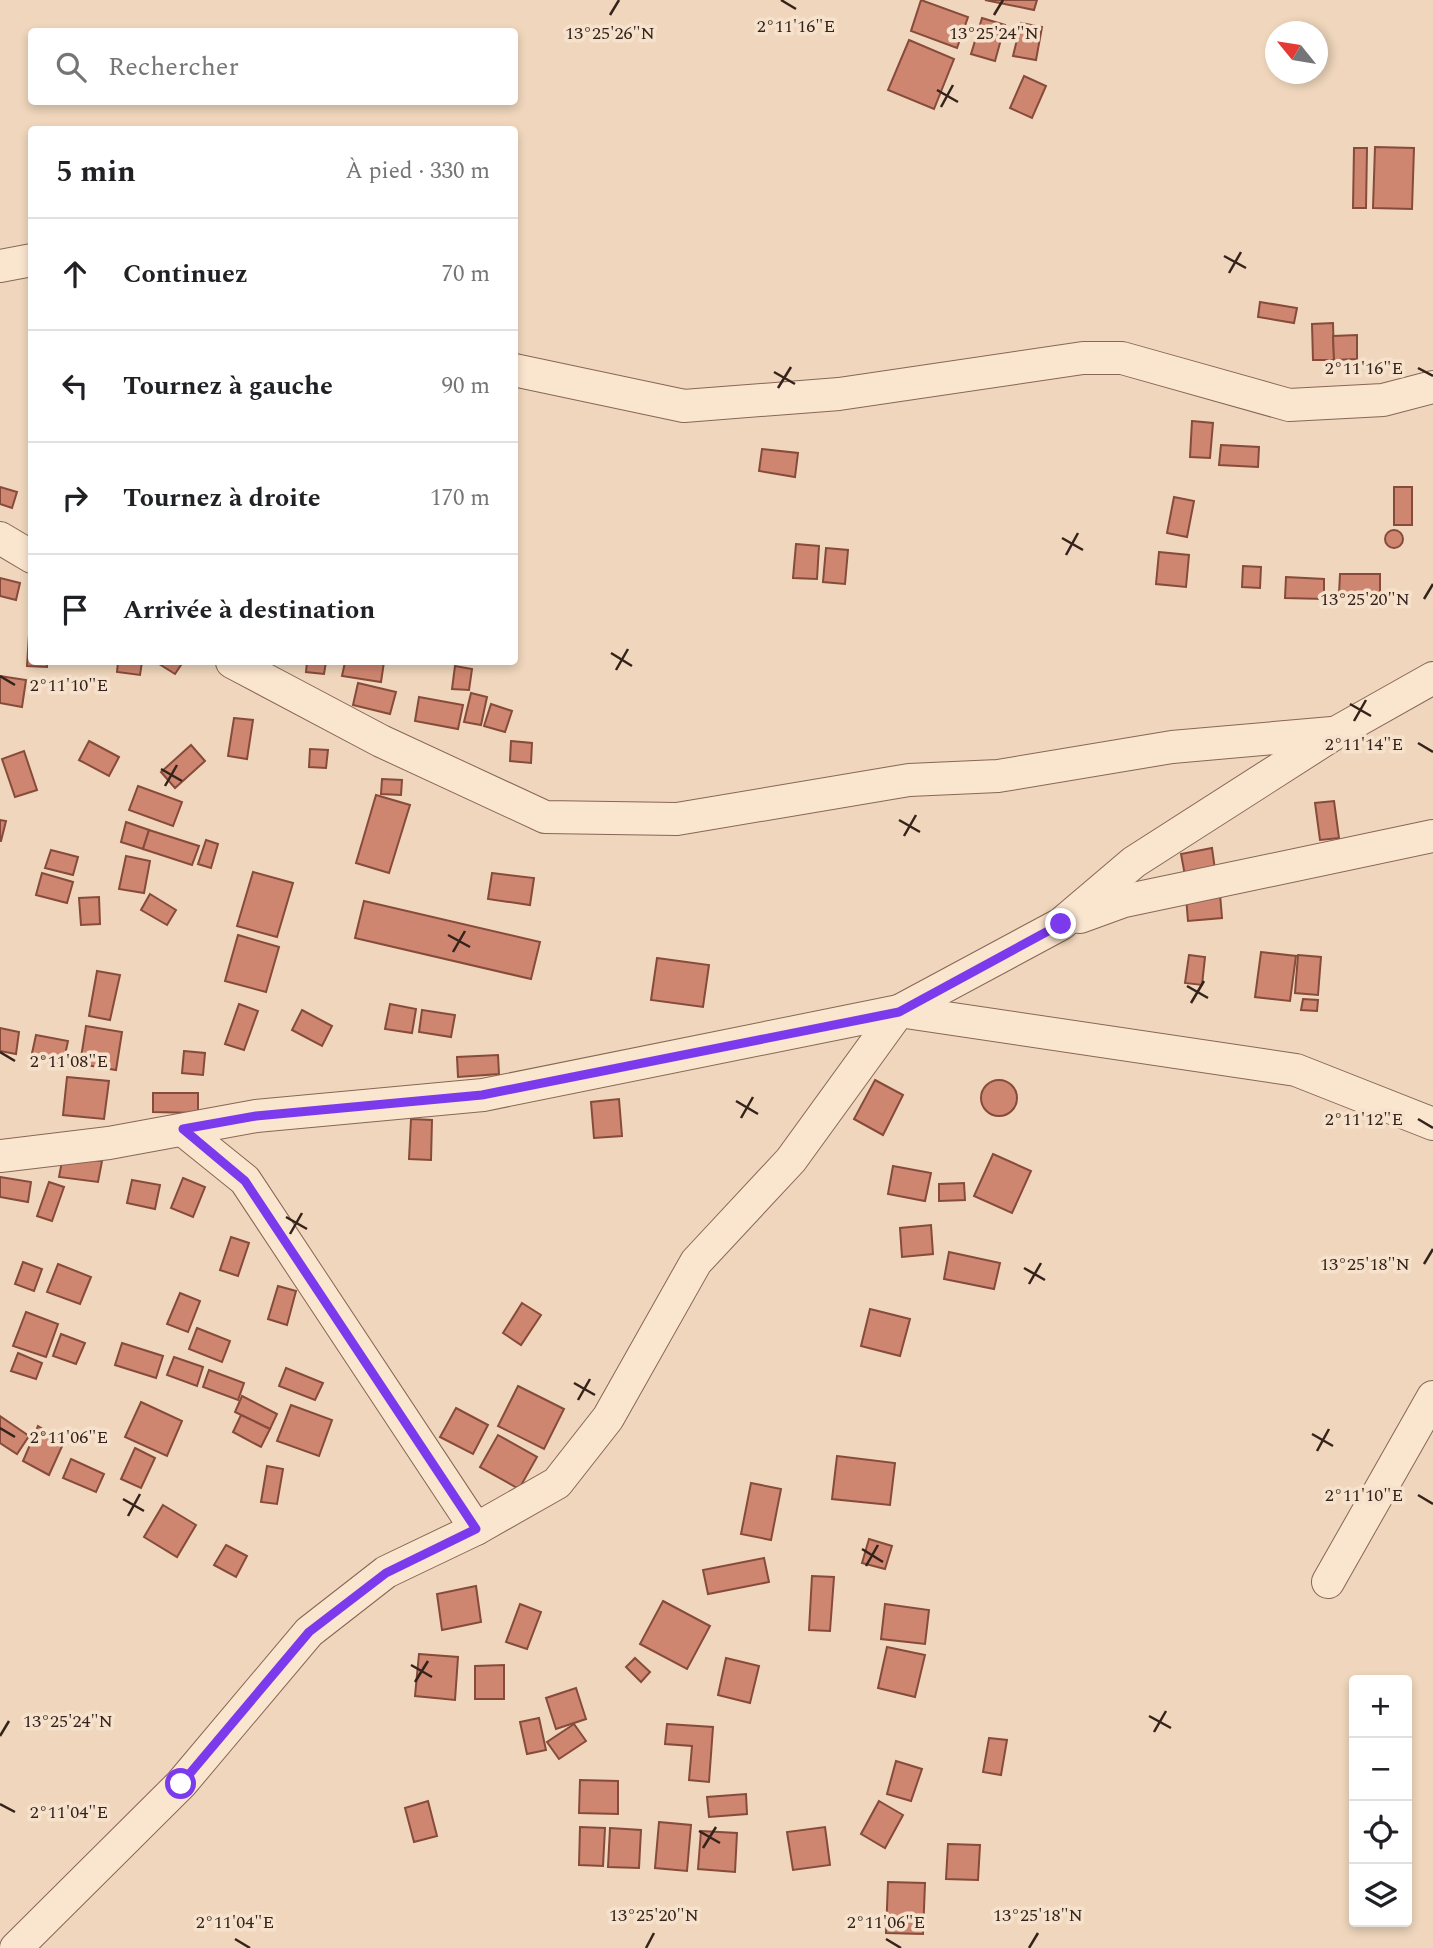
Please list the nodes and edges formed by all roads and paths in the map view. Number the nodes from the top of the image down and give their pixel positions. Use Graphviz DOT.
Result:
graph roads {
  1 [pos="28,261"];
  2 [pos="0,267"];
  3 [pos="518,371"];
  4 [pos="1433,387"];
  5 [pos="0,538"];
  6 [pos="28,555"];
  7 [pos="238,665"];
  8 [pos="1433,678"];
  9 [pos="1337,732"];
  10 [pos="1433,836"];
  11 [pos="1061,924"];
  12 [pos="899,1012"];
  13 [pos="1433,1124"];
  14 [pos="183,1129"];
  15 [pos="0,1156"];
  16 [pos="1433,1397"];
  17 [pos="476,1529"];
  18 [pos="1328,1582"];
  19 [pos="16,1948"];
  1 -- 2 [label="street"];
  3 -- 4 [label="street"];
  5 -- 6 [label="street"];
  7 -- 9 [label="street"];
  8 -- 9 [label="street"];
  9 -- 11 [label="street"];
  10 -- 11 [label="street"];
  11 -- 12 [label="street"];
  12 -- 13 [label="street"];
  12 -- 14 [label="street"];
  12 -- 17 [label="street"];
  14 -- 15 [label="street"];
  14 -- 17 [label="street"];
  16 -- 18 [label="street"];
  17 -- 19 [label="street"];
}
